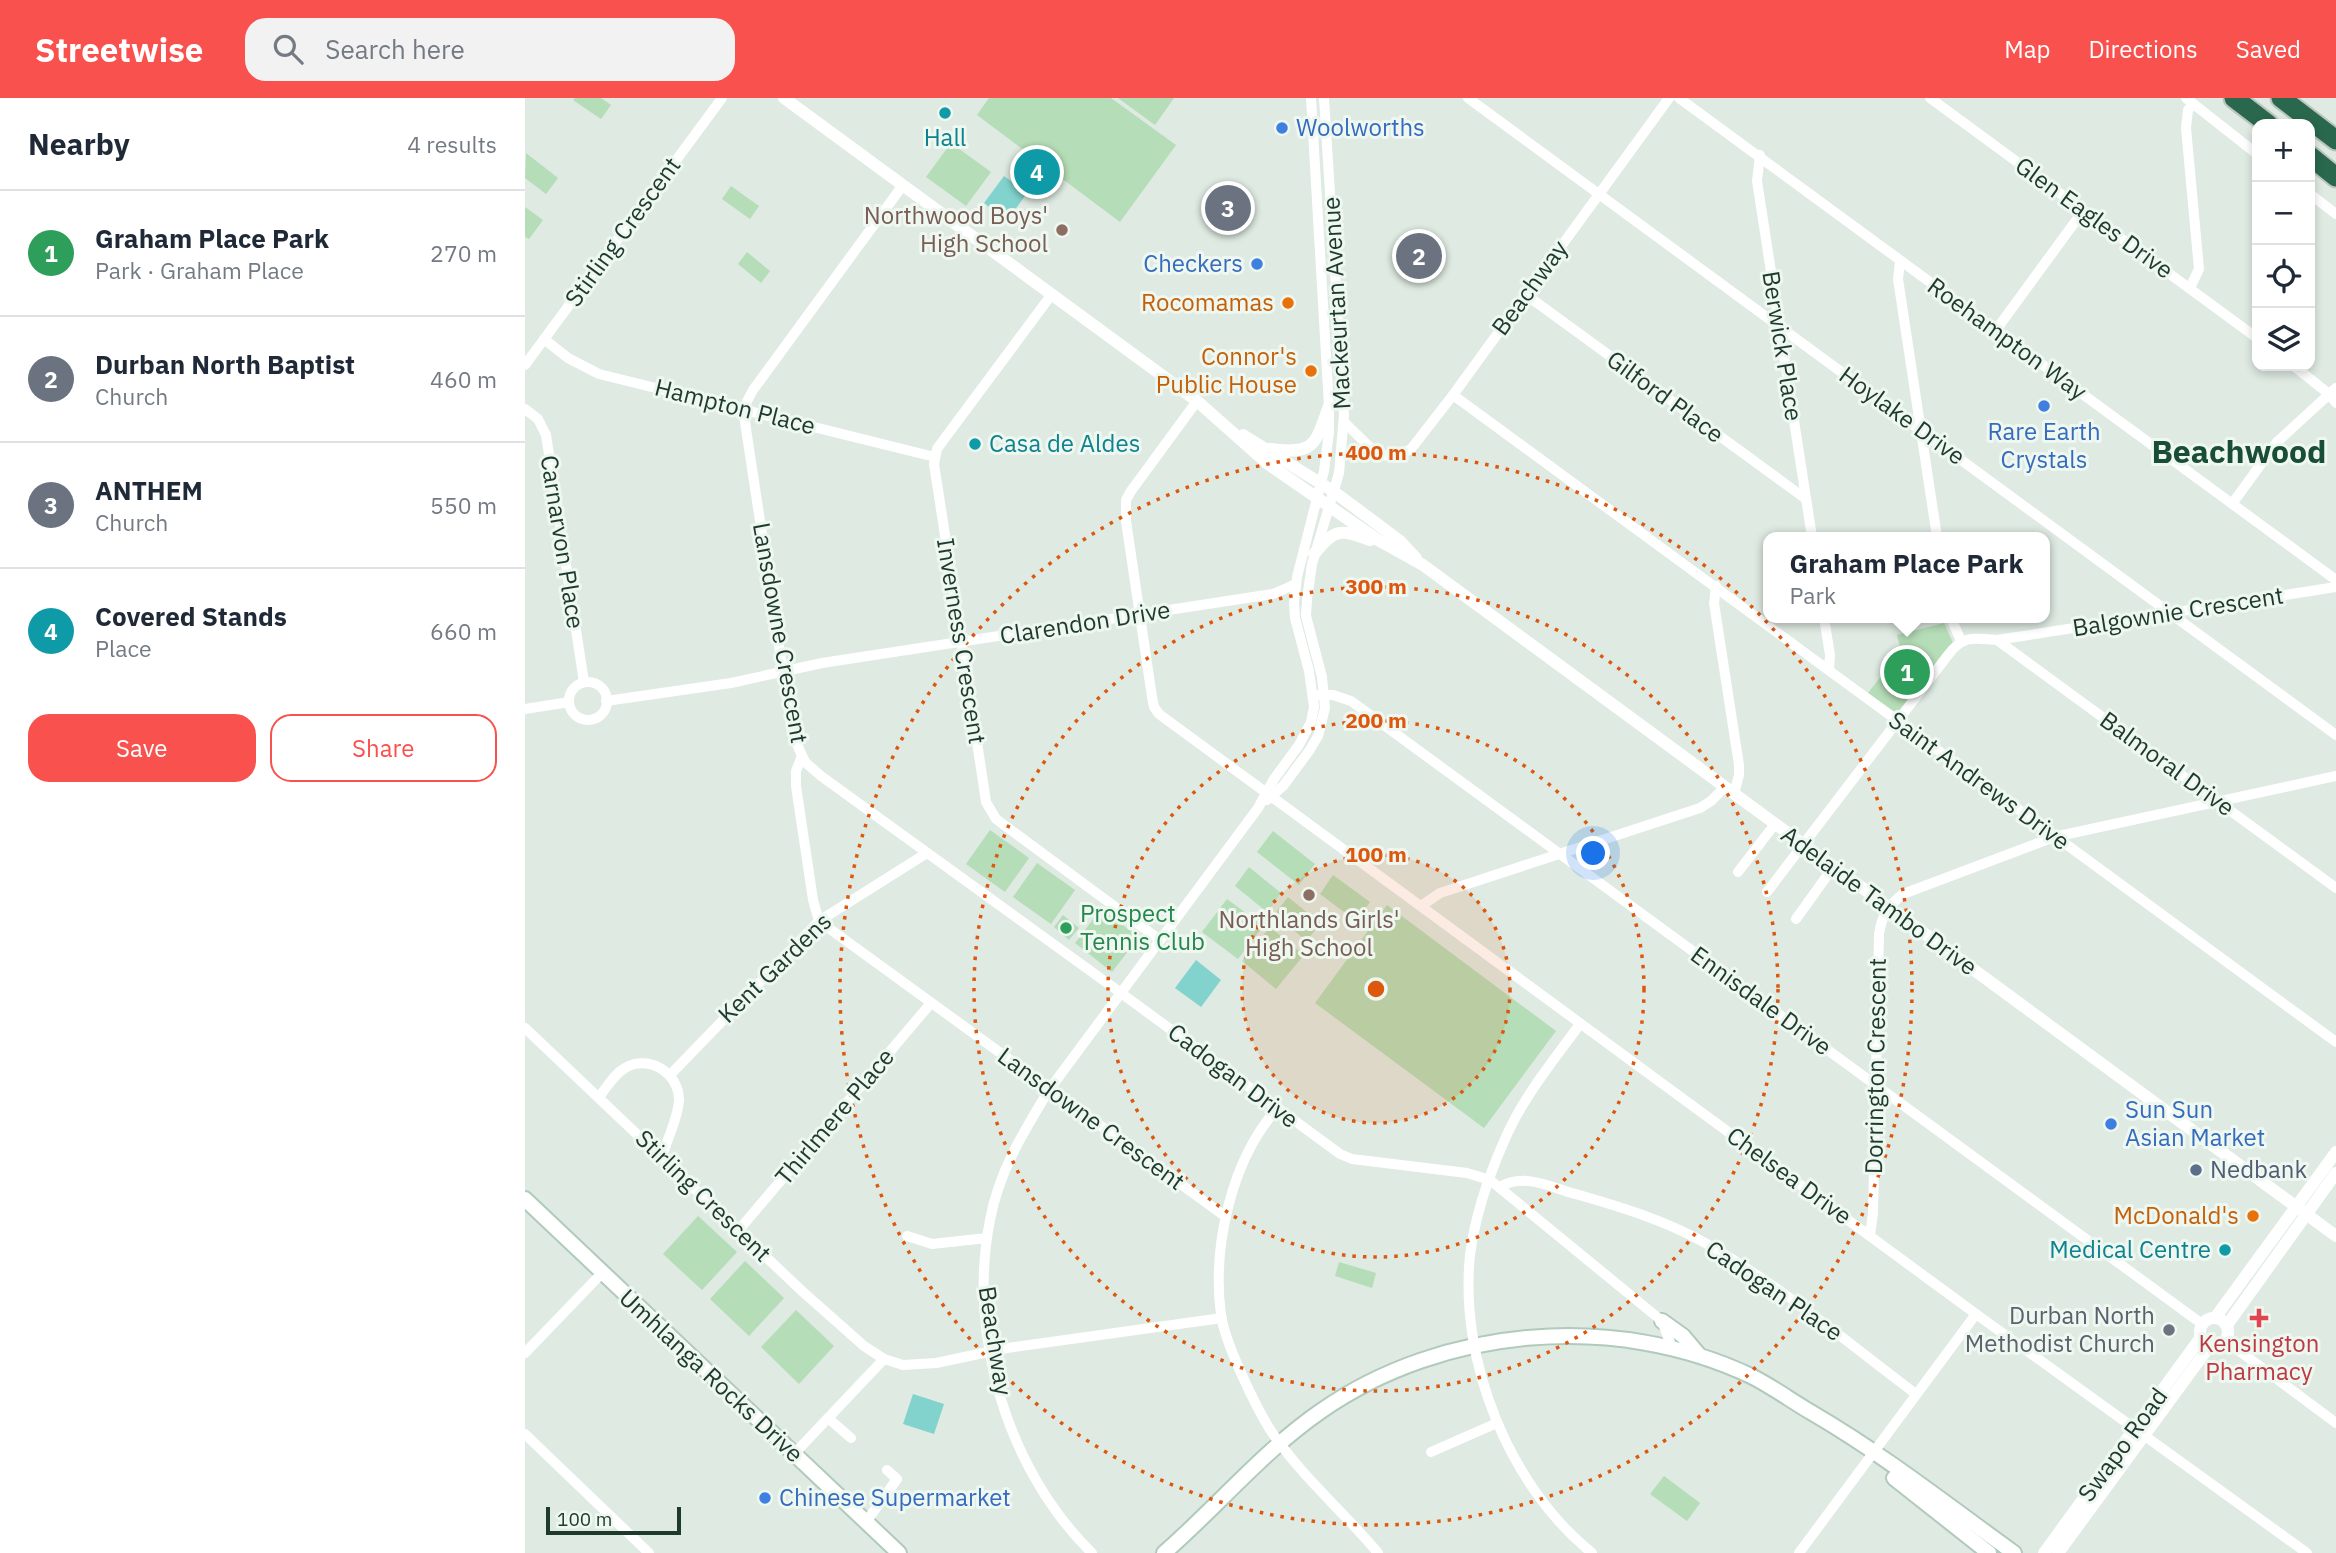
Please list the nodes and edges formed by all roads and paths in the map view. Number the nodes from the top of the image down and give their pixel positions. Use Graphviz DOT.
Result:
graph roads {
  1 [pos="722,98"];
  2 [pos="785,98"];
  3 [pos="1311,98"];
  4 [pos="1324,98"];
  5 [pos="1468,98"];
  6 [pos="1669,98"];
  7 [pos="1679,98"];
  8 [pos="1930,98"];
  9 [pos="2234,98"];
  10 [pos="2281,98"];
  11 [pos="2189,101"];
  12 [pos="2261,119"];
  13 [pos="2336,141"];
  14 [pos="2252,150"];
  15 [pos="1760,155"];
  16 [pos="2315,160"];
  17 [pos="2336,177"];
  18 [pos="903,185"];
  19 [pos="1599,194"];
  20 [pos="2315,198"];
  21 [pos="2083,211"];
  22 [pos="2336,214"];
  23 [pos="1900,261"];
  24 [pos="2190,288"];
  25 [pos="1052,294"];
  26 [pos="1525,294"];
  27 [pos="1778,325"];
  28 [pos="1996,330"];
  29 [pos="2252,334"];
  30 [pos="544,339"];
  31 [pos="1326,353"];
  32 [pos="1341,353"];
  33 [pos="525,365"];
  34 [pos="2301,371"];
  35 [pos="1453,395"];
  36 [pos="2334,395"];
  37 [pos="1198,401"];
  38 [pos="1329,406"];
  39 [pos="525,409"];
  40 [pos="743,409"];
  41 [pos="1344,422"];
  42 [pos="1228,426"];
  43 [pos="1920,429"];
  44 [pos="1267,448"];
  45 [pos="1341,453"];
  46 [pos="1378,455"];
  47 [pos="935,457"];
  48 [pos="1321,484"];
  49 [pos="1333,491"];
  50 [pos="1806,499"];
  51 [pos="1323,503"];
  52 [pos="2232,504"];
  53 [pos="1811,532"];
  54 [pos="1936,532"];
  55 [pos="1393,549"];
  56 [pos="1314,554"];
  57 [pos="1423,565"];
  58 [pos="2336,580"];
  59 [pos="1296,584"];
  60 [pos="1716,586"];
  61 [pos="2336,587"];
  62 [pos="1273,594"];
  63 [pos="1294,603"];
  64 [pos="2169,613"];
  65 [pos="1141,615"];
  66 [pos="1763,621"];
  67 [pos="1766,623"];
  68 [pos="1825,623"];
  69 [pos="1953,623"];
  70 [pos="1997,640"];
  71 [pos="1961,641"];
  72 [pos="963,642"];
  73 [pos="1829,670"];
  74 [pos="782,671"];
  75 [pos="584,682"];
  76 [pos="1326,694"];
  77 [pos="1313,695"];
  78 [pos="606,701"];
  79 [pos="569,702"];
  80 [pos="525,709"];
  81 [pos="1899,722"];
  82 [pos="2336,735"];
  83 [pos="802,756"];
  84 [pos="2336,776"];
  85 [pos="1729,791"];
  86 [pos="1269,794"];
  87 [pos="2218,801"];
  88 [pos="1775,824"];
  89 [pos="2054,836"];
  90 [pos="1803,845"];
  91 [pos="927,853"];
  92 [pos="1559,853"];
  93 [pos="1834,866"];
  94 [pos="1738,872"];
  95 [pos="2336,888"];
  96 [pos="1767,892"];
  97 [pos="1421,906"];
  98 [pos="1888,907"];
  99 [pos="1796,919"];
  100 [pos="819,921"];
  101 [pos="1160,940"];
  102 [pos="1121,993"];
  103 [pos="932,1003"];
  104 [pos="1580,1024"];
  105 [pos="525,1028"];
  106 [pos="2336,1042"];
  107 [pos="670,1075"];
  108 [pos="1876,1085"];
  109 [pos="1049,1090"];
  110 [pos="600,1096"];
  111 [pos="1277,1109"];
  112 [pos="2336,1152"];
  113 [pos="662,1157"];
  114 [pos="2336,1173"];
  115 [pos="1495,1184"];
  116 [pos="526,1201"];
  117 [pos="2300,1210"];
  118 [pos="1226,1217"];
  119 [pos="738,1231"];
  120 [pos="1870,1235"];
  121 [pos="907,1236"];
  122 [pos="2336,1236"];
  123 [pos="987,1238"];
  124 [pos="602,1273"];
  125 [pos="1976,1314"];
  126 [pos="1222,1318"];
  127 [pos="2215,1318"];
  128 [pos="1662,1321"];
  129 [pos="2227,1325"];
  130 [pos="2202,1330"];
  131 [pos="2225,1341"];
  132 [pos="1475,1345"];
  133 [pos="2213,1346"];
  134 [pos="1672,1348"];
  135 [pos="991,1351"];
  136 [pos="525,1353"];
  137 [pos="1699,1355"];
  138 [pos="884,1359"];
  139 [pos="1916,1394"];
  140 [pos="828,1418"];
  141 [pos="1497,1423"];
  142 [pos="2336,1423"];
  143 [pos="2139,1432"];
  144 [pos="525,1434"];
  145 [pos="851,1438"];
  146 [pos="1280,1442"];
  147 [pos="1431,1452"];
  148 [pos="794,1454"];
  149 [pos="1871,1456"];
  150 [pos="887,1470"];
  151 [pos="866,1522"];
  152 [pos="1197,1524"];
  153 [pos="649,1553"];
  154 [pos="899,1553"];
  155 [pos="1093,1553"];
  156 [pos="1164,1553"];
  157 [pos="1179,1553"];
  158 [pos="1378,1553"];
  159 [pos="1592,1553"];
  160 [pos="1799,1553"];
  161 [pos="1989,1553"];
  162 [pos="2014,1553"];
  163 [pos="2044,1553"];
  164 [pos="2058,1553"];
  165 [pos="2307,1553"];
  1 -- 30 [label="street, Stirling Crescent"];
  2 -- 18 [label="street, Adelaide Tambo Drive"];
  3 -- 31 [label="street, Mackeurtan Avenue"];
  4 -- 32 [label="street, Mackeurtan Avenue"];
  5 -- 19 [label="street, Hoylake Drive"];
  6 -- 19 [label="street, Beachway"];
  7 -- 15 [label="street, Roehampton Way"];
  8 -- 21 [label="street, Glen Eagles Drive"];
  9 -- 12 [label="highway"];
  10 -- 13 [label="highway"];
  11 -- 14 [label="street"];
  11 -- 24 [label="street"];
  15 -- 23 [label="street, Roehampton Way"];
  15 -- 27 [label="street, Berwick Place"];
  16 -- 17 [label="highway"];
  18 -- 25 [label="street, Adelaide Tambo Drive"];
  18 -- 40 [label="street"];
  19 -- 26 [label="street, Beachway"];
  19 -- 27 [label="street, Hoylake Drive"];
  20 -- 22 [label="street"];
  21 -- 24 [label="street, Glen Eagles Drive"];
  21 -- 28 [label="street"];
  23 -- 28 [label="street, Roehampton Way"];
  23 -- 43 [label="street"];
  24 -- 29 [label="street, Glen Eagles Drive"];
  25 -- 37 [label="street, Adelaide Tambo Drive"];
  25 -- 47 [label="street"];
  26 -- 35 [label="street, Beachway"];
  26 -- 50 [label="street, Gilford Place"];
  27 -- 43 [label="street, Hoylake Drive"];
  27 -- 50 [label="street, Berwick Place"];
  28 -- 52 [label="street, Roehampton Way"];
  30 -- 33 [label="street, Stirling Crescent"];
  30 -- 40 [label="street, Hampton Place"];
  31 -- 32 [label="street"];
  31 -- 38 [label="street, Mackeurtan Avenue"];
  32 -- 41 [label="street, Mackeurtan Avenue"];
  34 -- 36 [label="street"];
  35 -- 46 [label="street, Beachway"];
  35 -- 60 [label="street, Saint Andrews Drive"];
  36 -- 52 [label="street"];
  37 -- 42 [label="street, Adelaide Tambo Drive"];
  37 -- 65 [label="street, Chelsea Drive"];
  38 -- 44 [label="street"];
  38 -- 48 [label="street, Mackeurtan Avenue"];
  39 -- 75 [label="street, Carnarvon Place"];
  40 -- 47 [label="street, Hampton Place"];
  40 -- 74 [label="street, Lansdowne Crescent"];
  41 -- 45 [label="street, Mackeurtan Avenue"];
  41 -- 46 [label="street"];
  42 -- 44 [label="street, Adelaide Tambo Drive"];
  42 -- 51 [label="street, Adelaide Tambo Drive"];
  43 -- 54 [label="street"];
  43 -- 64 [label="street, Hoylake Drive"];
  44 -- 48 [label="street, Adelaide Tambo Drive"];
  45 -- 46 [label="street, Beachway"];
  45 -- 49 [label="street, Mackeurtan Avenue"];
  47 -- 72 [label="street, Inverness Crescent"];
  48 -- 49 [label="street, Adelaide Tambo Drive"];
  48 -- 51 [label="street, Mackeurtan Avenue"];
  49 -- 51 [label="street, Mackeurtan Avenue"];
  49 -- 57 [label="street, Adelaide Tambo Drive"];
  50 -- 53 [label="street, Berwick Place"];
  51 -- 55 [label="street, Adelaide Tambo Drive"];
  51 -- 56 [label="street, Beachway"];
  51 -- 59 [label="street, Beachway"];
  52 -- 58 [label="street, Roehampton Way"];
  55 -- 56 [label="street"];
  55 -- 57 [label="street, Adelaide Tambo Drive"];
  56 -- 76 [label="street, Beachway"];
  57 -- 85 [label="street, Adelaide Tambo Drive"];
  59 -- 62 [label="street, Clarendon Drive"];
  59 -- 63 [label="street, Beachway"];
  60 -- 66 [label="street, Saint Andrews Drive"];
  60 -- 85 [label="street"];
  61 -- 64 [label="street, Balgownie Crescent"];
  62 -- 63 [label="street"];
  62 -- 65 [label="street, Clarendon Drive"];
  63 -- 77 [label="street, Beachway"];
  64 -- 70 [label="street, Balgownie Crescent"];
  64 -- 82 [label="street, Hoylake Drive"];
  65 -- 72 [label="street, Clarendon Drive"];
  65 -- 86 [label="street, Chelsea Drive"];
  67 -- 73 [label="street, Saint Andrews Drive"];
  68 -- 73 [label="street"];
  69 -- 71 [label="street"];
  70 -- 71 [label="street, Balgownie Crescent"];
  70 -- 87 [label="street, Balmoral Drive"];
  71 -- 81 [label="street"];
  72 -- 74 [label="street, Clarendon Drive"];
  72 -- 101 [label="street, Inverness Crescent"];
  73 -- 81 [label="street, Saint Andrews Drive"];
  74 -- 78 [label="street, Clarendon Drive"];
  74 -- 83 [label="street, Lansdowne Crescent"];
  75 -- 78 [label="street"];
  75 -- 79 [label="street"];
  76 -- 77 [label="street, Ennisdale Drive"];
  76 -- 86 [label="street, Beachway"];
  76 -- 92 [label="street, Ennisdale Drive"];
  77 -- 86 [label="street, Beachway"];
  78 -- 79 [label="street"];
  79 -- 80 [label="street"];
  81 -- 89 [label="street, Saint Andrews Drive"];
  81 -- 90 [label="street"];
  83 -- 91 [label="street, Cadogan Drive"];
  83 -- 100 [label="street, Lansdowne Crescent"];
  84 -- 87 [label="street"];
  85 -- 88 [label="street, Adelaide Tambo Drive"];
  85 -- 92 [label="street"];
  86 -- 97 [label="street, Chelsea Drive"];
  86 -- 101 [label="street, Beachway"];
  87 -- 89 [label="street"];
  87 -- 95 [label="street, Balmoral Drive"];
  88 -- 90 [label="street, Adelaide Tambo Drive"];
  88 -- 94 [label="street"];
  89 -- 98 [label="street"];
  89 -- 106 [label="street, Saint Andrews Drive"];
  90 -- 93 [label="street, Adelaide Tambo Drive"];
  90 -- 96 [label="street"];
  91 -- 100 [label="street, Kent Gardens"];
  91 -- 102 [label="street, Cadogan Drive"];
  92 -- 97 [label="street"];
  92 -- 108 [label="street, Ennisdale Drive"];
  93 -- 98 [label="street, Adelaide Tambo Drive"];
  93 -- 99 [label="street"];
  97 -- 104 [label="street, Chelsea Drive"];
  98 -- 108 [label="street, Dorrington Crescent"];
  98 -- 117 [label="street, Adelaide Tambo Drive"];
  100 -- 103 [label="street, Lansdowne Crescent"];
  100 -- 107 [label="street, Kent Gardens"];
  101 -- 102 [label="street, Beachway"];
  102 -- 109 [label="street, Beachway"];
  102 -- 111 [label="street, Cadogan Drive"];
  103 -- 109 [label="street, Lansdowne Crescent"];
  103 -- 119 [label="street, Thirlmere Place"];
  104 -- 115 [label="street"];
  104 -- 120 [label="street, Chelsea Drive"];
  105 -- 110 [label="street, Stirling Crescent"];
  107 -- 110 [label="street"];
  107 -- 113 [label="street"];
  108 -- 120 [label="street, Dorrington Crescent"];
  108 -- 130 [label="street, Ennisdale Drive"];
  109 -- 118 [label="street, Lansdowne Crescent"];
  109 -- 123 [label="street, Beachway"];
  110 -- 113 [label="street, Stirling Crescent"];
  111 -- 115 [label="street, Cadogan Drive"];
  111 -- 118 [label="street"];
  112 -- 117 [label="street"];
  113 -- 119 [label="street, Stirling Crescent"];
  114 -- 117 [label="street"];
  115 -- 128 [label="street, Cadogan Drive"];
  115 -- 132 [label="street"];
  115 -- 139 [label="street, Cadogan Place"];
  116 -- 124 [label="main road, Umhlanga Rocks Drive"];
  117 -- 122 [label="street, Adelaide Tambo Drive"];
  117 -- 127 [label="street"];
  117 -- 129 [label="street"];
  118 -- 126 [label="street"];
  119 -- 138 [label="street, Stirling Crescent"];
  120 -- 125 [label="street, Chelsea Drive"];
  121 -- 123 [label="street"];
  123 -- 135 [label="street, Beachway"];
  124 -- 136 [label="street"];
  124 -- 148 [label="main road, Umhlanga Rocks Drive"];
  125 -- 139 [label="street"];
  125 -- 143 [label="street, Chelsea Drive"];
  126 -- 135 [label="street, Stirling Crescent"];
  126 -- 146 [label="street"];
  127 -- 129 [label="street"];
  127 -- 130 [label="street"];
  128 -- 134 [label="street"];
  128 -- 137 [label="main road"];
  129 -- 131 [label="street"];
  130 -- 133 [label="street"];
  130 -- 143 [label="street, Swapo Road"];
  131 -- 133 [label="street"];
  131 -- 142 [label="street"];
  132 -- 134 [label="main road"];
  132 -- 141 [label="street"];
  132 -- 146 [label="main road"];
  133 -- 143 [label="street, Swapo Road"];
  134 -- 137 [label="main road"];
  135 -- 138 [label="street, Stirling Crescent"];
  135 -- 155 [label="street, Beachway"];
  137 -- 149 [label="main road"];
  138 -- 140 [label="street"];
  139 -- 149 [label="street"];
  140 -- 145 [label="street"];
  140 -- 148 [label="street"];
  141 -- 147 [label="street"];
  141 -- 159 [label="street"];
  143 -- 163 [label="street, Swapo Road"];
  143 -- 164 [label="street, Swapo Road"];
  143 -- 165 [label="street, Chelsea Drive"];
  144 -- 153 [label="street"];
  146 -- 152 [label="main road"];
  146 -- 158 [label="street"];
  148 -- 151 [label="main road, Umhlanga Rocks Drive"];
  149 -- 160 [label="street"];
  149 -- 161 [label="main road"];
  149 -- 162 [label="main road"];
  150 -- 151 [label="street"];
  151 -- 154 [label="main road, Umhlanga Rocks Drive"];
  152 -- 156 [label="main road"];
  152 -- 157 [label="main road"];
}
